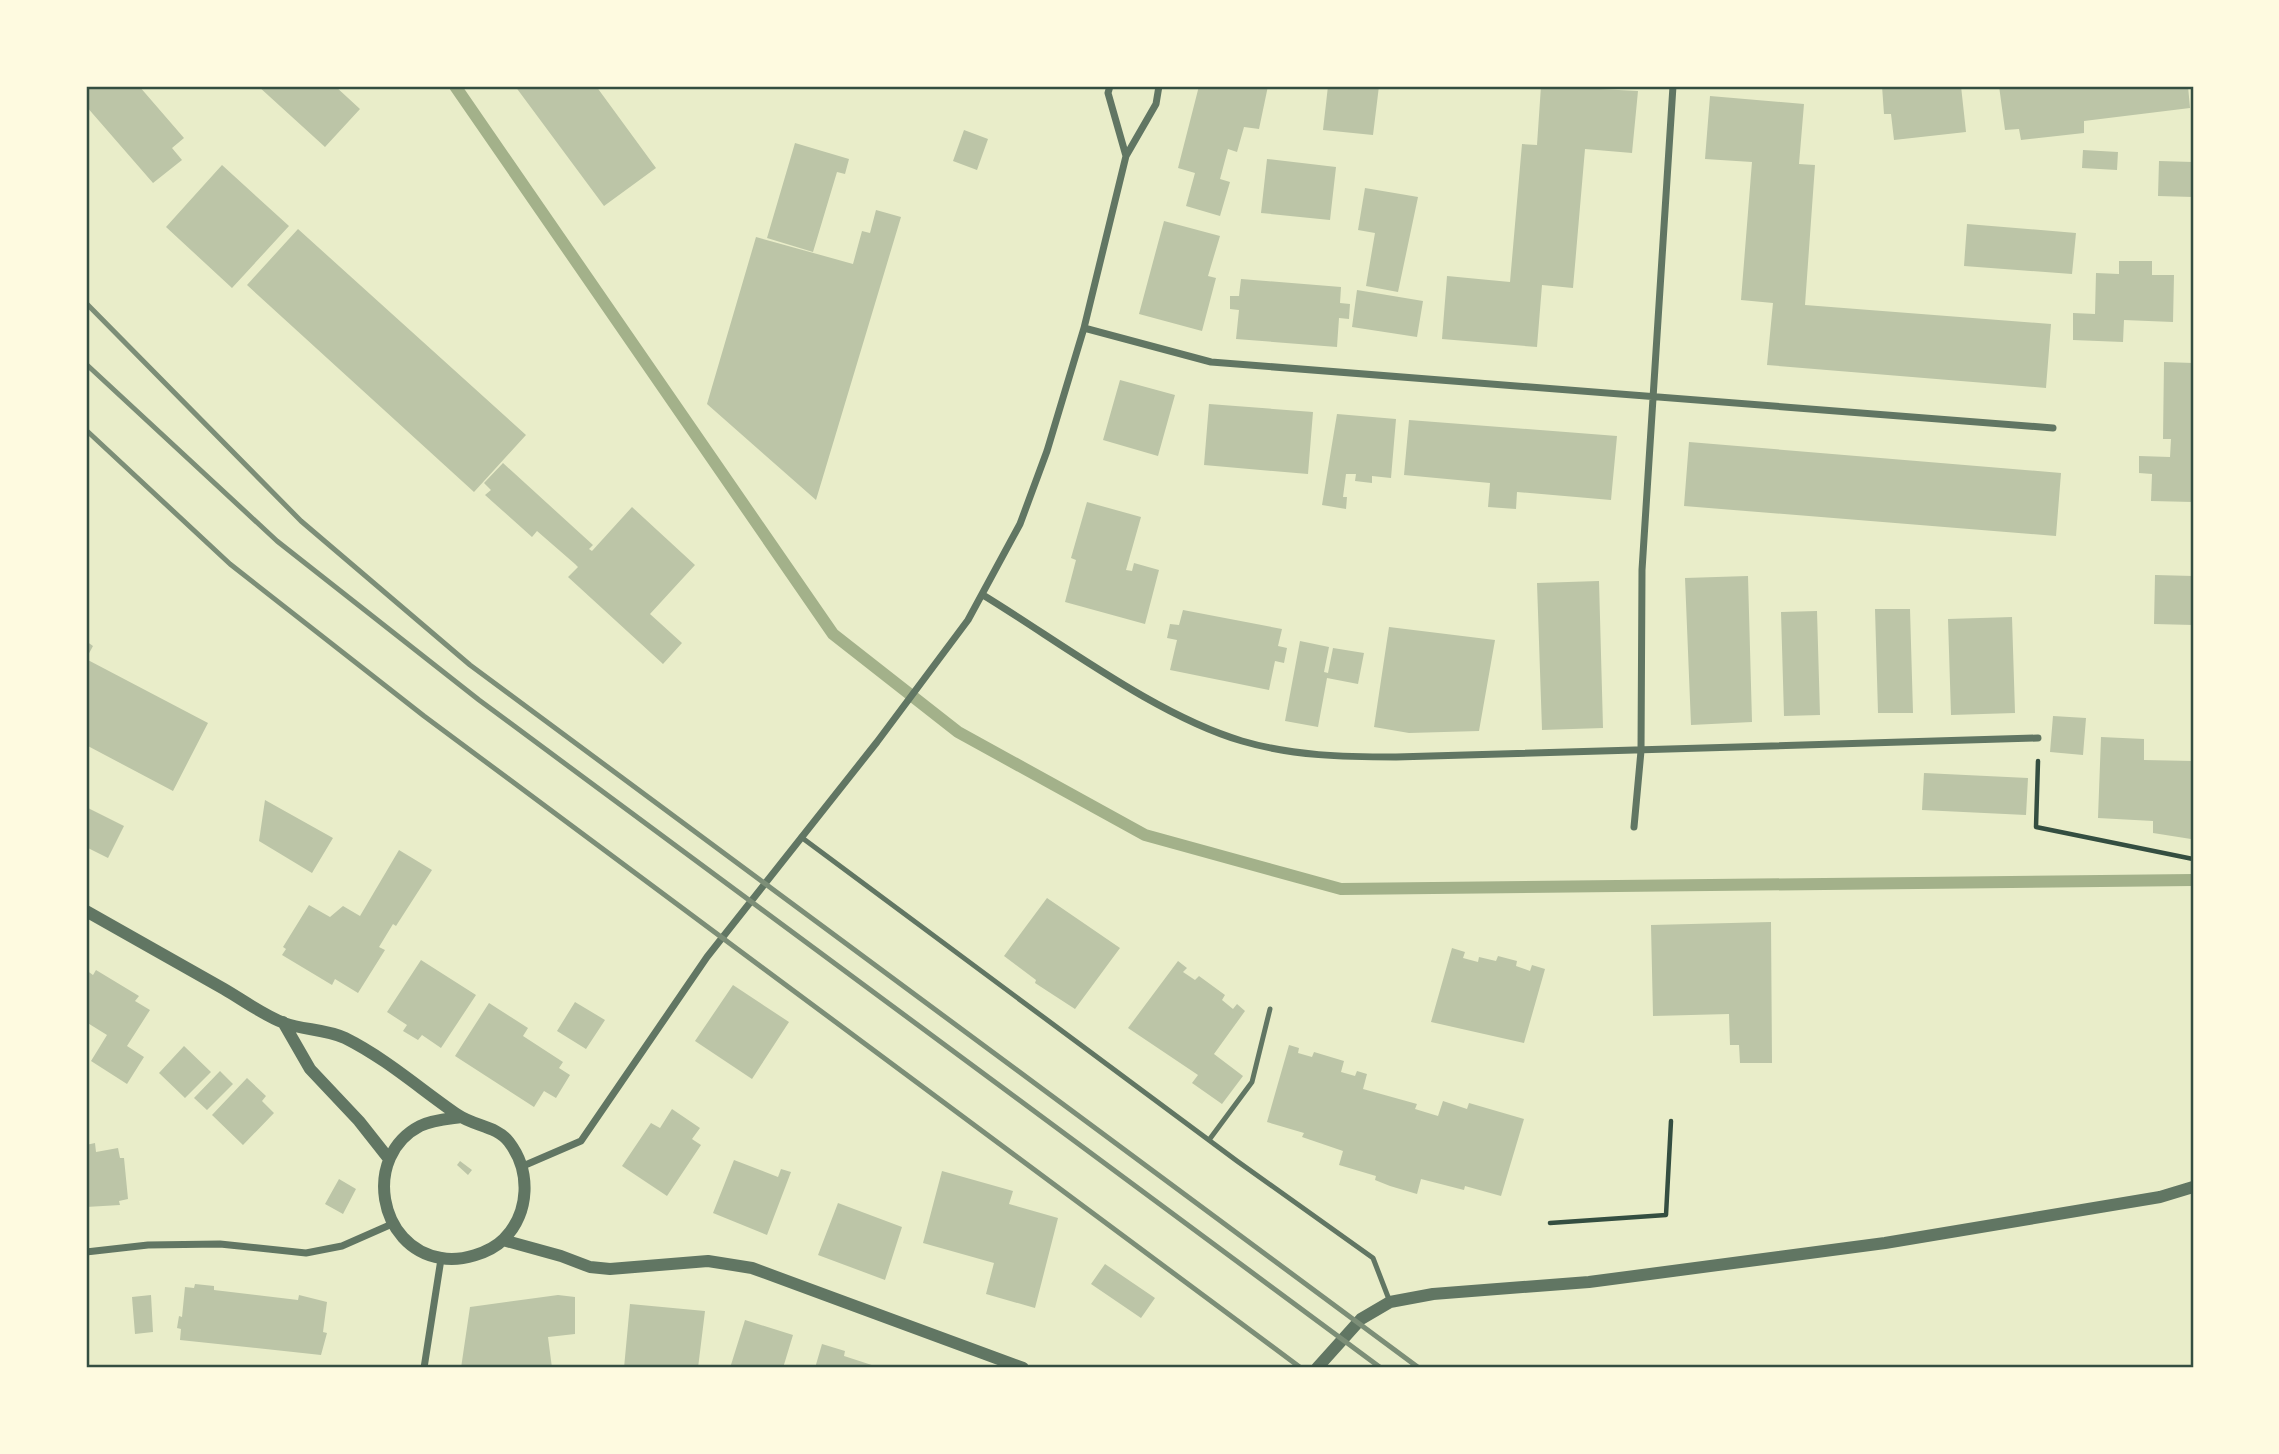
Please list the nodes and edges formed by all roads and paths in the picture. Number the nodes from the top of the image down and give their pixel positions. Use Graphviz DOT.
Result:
graph roads {
  1 [pos="1110,86"];
  2 [pos="1159,86"];
  3 [pos="1673,86"];
  4 [pos="1126,156"];
  5 [pos="1084,328"];
  6 [pos="1655,397"];
  7 [pos="2053,428"];
  8 [pos="982,595"];
  9 [pos="2038,738"];
  10 [pos="1641,751"];
  11 [pos="2037,773"];
  12 [pos="1634,827"];
  13 [pos="802,837"];
  14 [pos="2193,859"];
  15 [pos="86,911"];
  16 [pos="1270,1009"];
  17 [pos="283,1022"];
  18 [pos="461,1117"];
  19 [pos="1671,1121"];
  20 [pos="1209,1140"];
  21 [pos="388,1159"];
  22 [pos="523,1166"];
  23 [pos="2193,1187"];
  24 [pos="1550,1223"];
  25 [pos="392,1224"];
  26 [pos="503,1240"];
  27 [pos="86,1252"];
  28 [pos="441,1259"];
  29 [pos="1390,1302"];
  30 [pos="424,1368"];
  31 [pos="1023,1368"];
  32 [pos="1317,1368"];
  1 -- 4 [label="street"];
  2 -- 4 [label="street"];
  3 -- 6 [label="street"];
  4 -- 5 [label="street"];
  5 -- 6 [label="street"];
  5 -- 8 [label="street"];
  6 -- 7 [label="street"];
  6 -- 10 [label="street"];
  8 -- 10 [label="street"];
  8 -- 13 [label="street"];
  9 -- 10 [label="street"];
  10 -- 12 [label="street"];
  11 -- 14 [label="path"];
  13 -- 20 [label="lane"];
  13 -- 22 [label="street"];
  15 -- 17 [label="street"];
  16 -- 20 [label="lane"];
  17 -- 18 [label="street"];
  17 -- 21 [label="street"];
  18 -- 21 [label="street"];
  18 -- 22 [label="street"];
  19 -- 24 [label="path"];
  20 -- 29 [label="lane"];
  21 -- 25 [label="street"];
  22 -- 26 [label="street"];
  23 -- 29 [label="street"];
  25 -- 27 [label="street"];
  25 -- 28 [label="street"];
  26 -- 28 [label="street"];
  26 -- 31 [label="street"];
  28 -- 30 [label="street"];
  29 -- 32 [label="street"];
}
